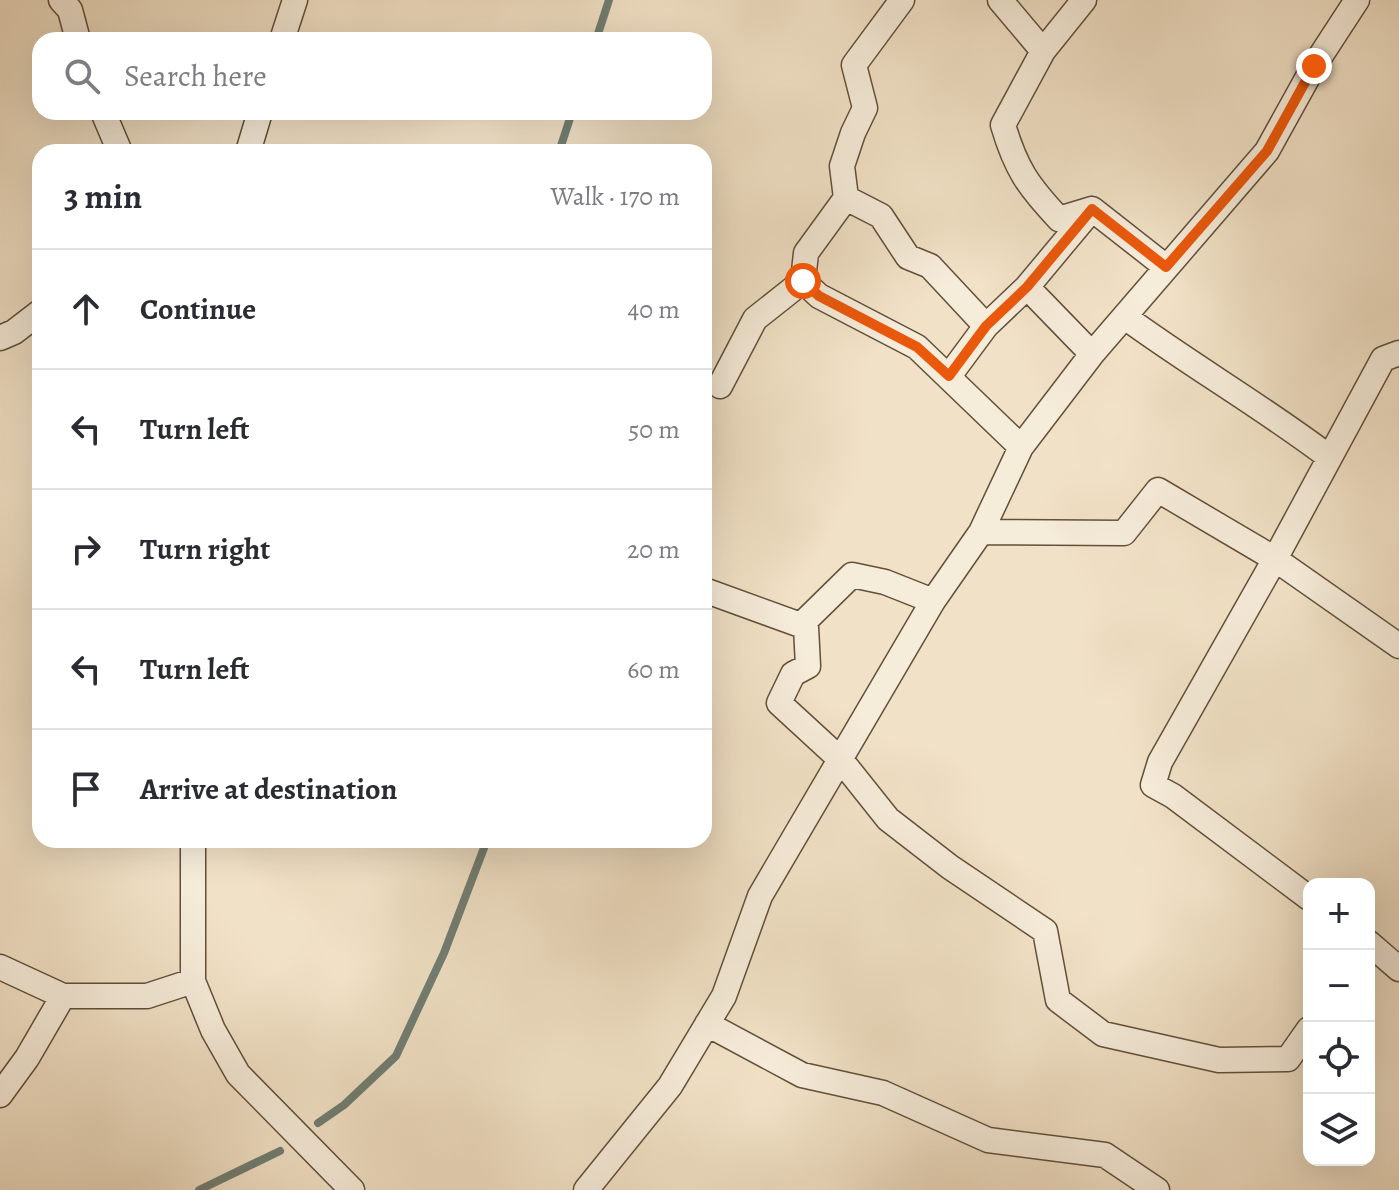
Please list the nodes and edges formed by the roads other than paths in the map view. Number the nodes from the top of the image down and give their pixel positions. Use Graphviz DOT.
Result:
graph roads {
  1 [pos="295,0"];
  2 [pos="902,0"];
  3 [pos="1000,0"];
  4 [pos="1084,0"];
  5 [pos="1357,0"];
  6 [pos="70,3"];
  7 [pos="76,32"];
  8 [pos="285,32"];
  9 [pos="1043,51"];
  10 [pos="106,120"];
  11 [pos="258,120"];
  12 [pos="117,144"];
  13 [pos="250,144"];
  14 [pos="846,198"];
  15 [pos="1092,209"];
  16 [pos="1166,267"];
  17 [pos="803,281"];
  18 [pos="1027,287"];
  19 [pos="1125,317"];
  20 [pos="32,318"];
  21 [pos="986,326"];
  22 [pos="0,338"];
  23 [pos="1399,353"];
  24 [pos="1092,354"];
  25 [pos="949,376"];
  26 [pos="720,386"];
  27 [pos="1021,447"];
  28 [pos="1329,457"];
  29 [pos="981,532"];
  30 [pos="1275,559"];
  31 [pos="712,593"];
  32 [pos="933,601"];
  33 [pos="806,627"];
  34 [pos="1399,646"];
  35 [pos="841,760"];
  36 [pos="193,848"];
  37 [pos="1303,894"];
  38 [pos="1374,950"];
  39 [pos="0,967"];
  40 [pos="1399,969"];
  41 [pos="193,981"];
  42 [pos="63,996"];
  43 [pos="707,1024"];
  44 [pos="1303,1038"];
  45 [pos="0,1095"];
  46 [pos="352,1190"];
  47 [pos="586,1190"];
  48 [pos="1157,1190"];
  1 -- 8 [label="street"];
  2 -- 14 [label="street"];
  3 -- 9 [label="street"];
  4 -- 9 [label="street"];
  5 -- 16 [label="street"];
  6 -- 7 [label="street"];
  9 -- 15 [label="street"];
  10 -- 12 [label="street"];
  11 -- 13 [label="street"];
  14 -- 17 [label="street"];
  14 -- 21 [label="street"];
  15 -- 16 [label="street"];
  15 -- 18 [label="street"];
  16 -- 19 [label="street"];
  17 -- 25 [label="street"];
  17 -- 26 [label="street"];
  18 -- 21 [label="street"];
  18 -- 24 [label="street"];
  19 -- 24 [label="street"];
  19 -- 28 [label="street"];
  20 -- 22 [label="street"];
  21 -- 25 [label="street"];
  23 -- 28 [label="street"];
  24 -- 27 [label="street"];
  25 -- 27 [label="street"];
  27 -- 29 [label="street"];
  28 -- 30 [label="street"];
  29 -- 30 [label="street"];
  29 -- 32 [label="street"];
  30 -- 34 [label="street"];
  30 -- 37 [label="street"];
  31 -- 33 [label="street"];
  32 -- 33 [label="street"];
  32 -- 35 [label="street"];
  33 -- 35 [label="street"];
  35 -- 43 [label="street"];
  35 -- 44 [label="street"];
  36 -- 41 [label="street"];
  38 -- 40 [label="street"];
  39 -- 42 [label="street"];
  41 -- 42 [label="street"];
  41 -- 46 [label="street"];
  42 -- 45 [label="street"];
  43 -- 47 [label="street"];
  43 -- 48 [label="street"];
}
